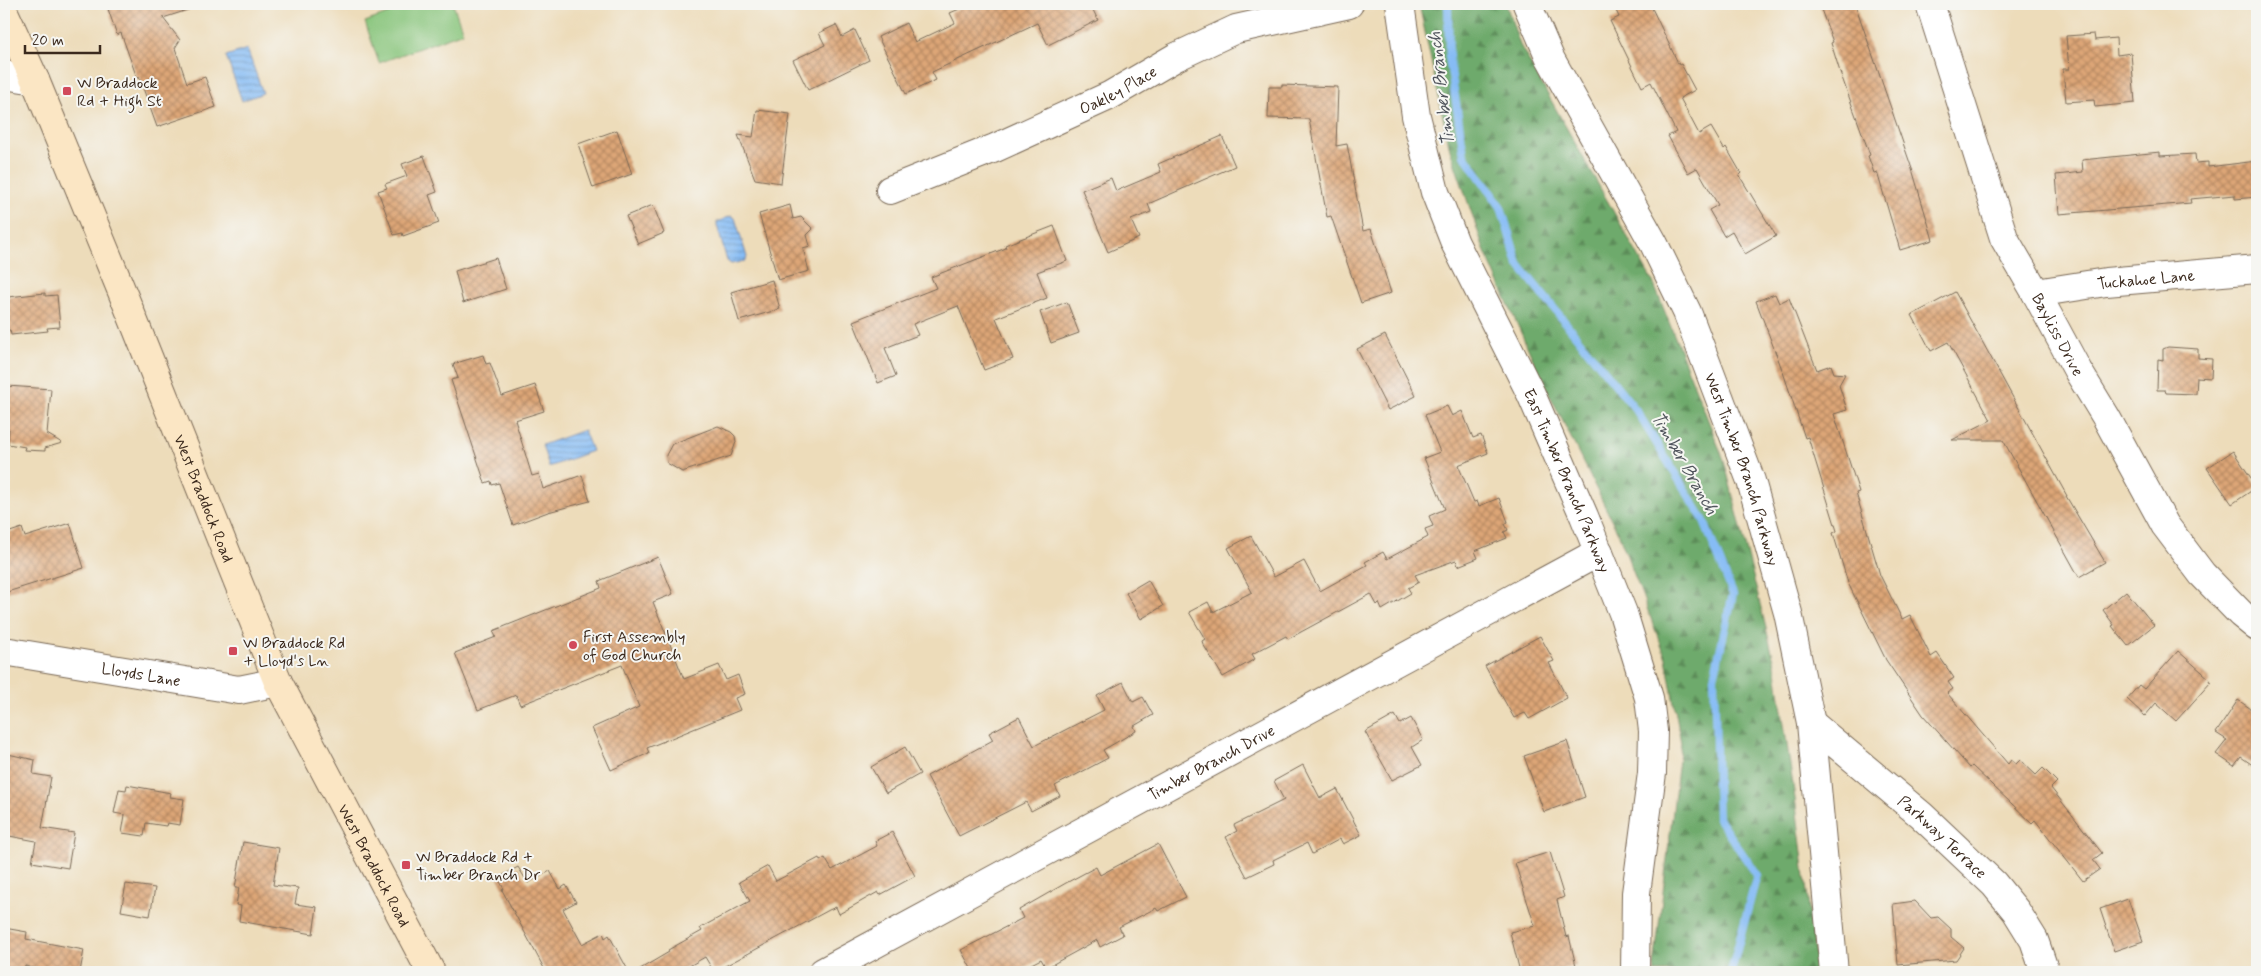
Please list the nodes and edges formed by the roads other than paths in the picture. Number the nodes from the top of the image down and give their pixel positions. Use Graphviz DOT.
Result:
graph roads {
  1 [pos="1349,4"];
  2 [pos="1400,4"];
  3 [pos="1527,4"];
  4 [pos="1930,4"];
  5 [pos="4,12"];
  6 [pos="4,75"];
  7 [pos="35,80"];
  8 [pos="890,190"];
  9 [pos="2257,269"];
  10 [pos="2036,293"];
  11 [pos="1599,552"];
  12 [pos="2257,626"];
  13 [pos="4,651"];
  14 [pos="278,682"];
  15 [pos="1812,723"];
  16 [pos="431,972"];
  17 [pos="823,972"];
  18 [pos="1635,972"];
  19 [pos="1834,972"];
  20 [pos="2046,972"];
  1 -- 8 [label="street, Oakley Place"];
  2 -- 11 [label="street, East Timber Branch Parkway"];
  3 -- 15 [label="street, West Timber Branch Parkway"];
  4 -- 10 [label="street, Bayliss Drive"];
  5 -- 7 [label="main road, West Braddock Road"];
  6 -- 7 [label="street"];
  7 -- 14 [label="main road, West Braddock Road"];
  9 -- 10 [label="street, Tuckahoe Lane"];
  10 -- 12 [label="street, Bayliss Drive"];
  11 -- 17 [label="street, Timber Branch Drive"];
  11 -- 18 [label="street, East Timber Branch Parkway"];
  13 -- 14 [label="street, Lloyds Lane"];
  14 -- 16 [label="main road, West Braddock Road"];
  15 -- 19 [label="street, West Timber Branch Parkway"];
  15 -- 20 [label="street, Parkway Terrace"];
}
